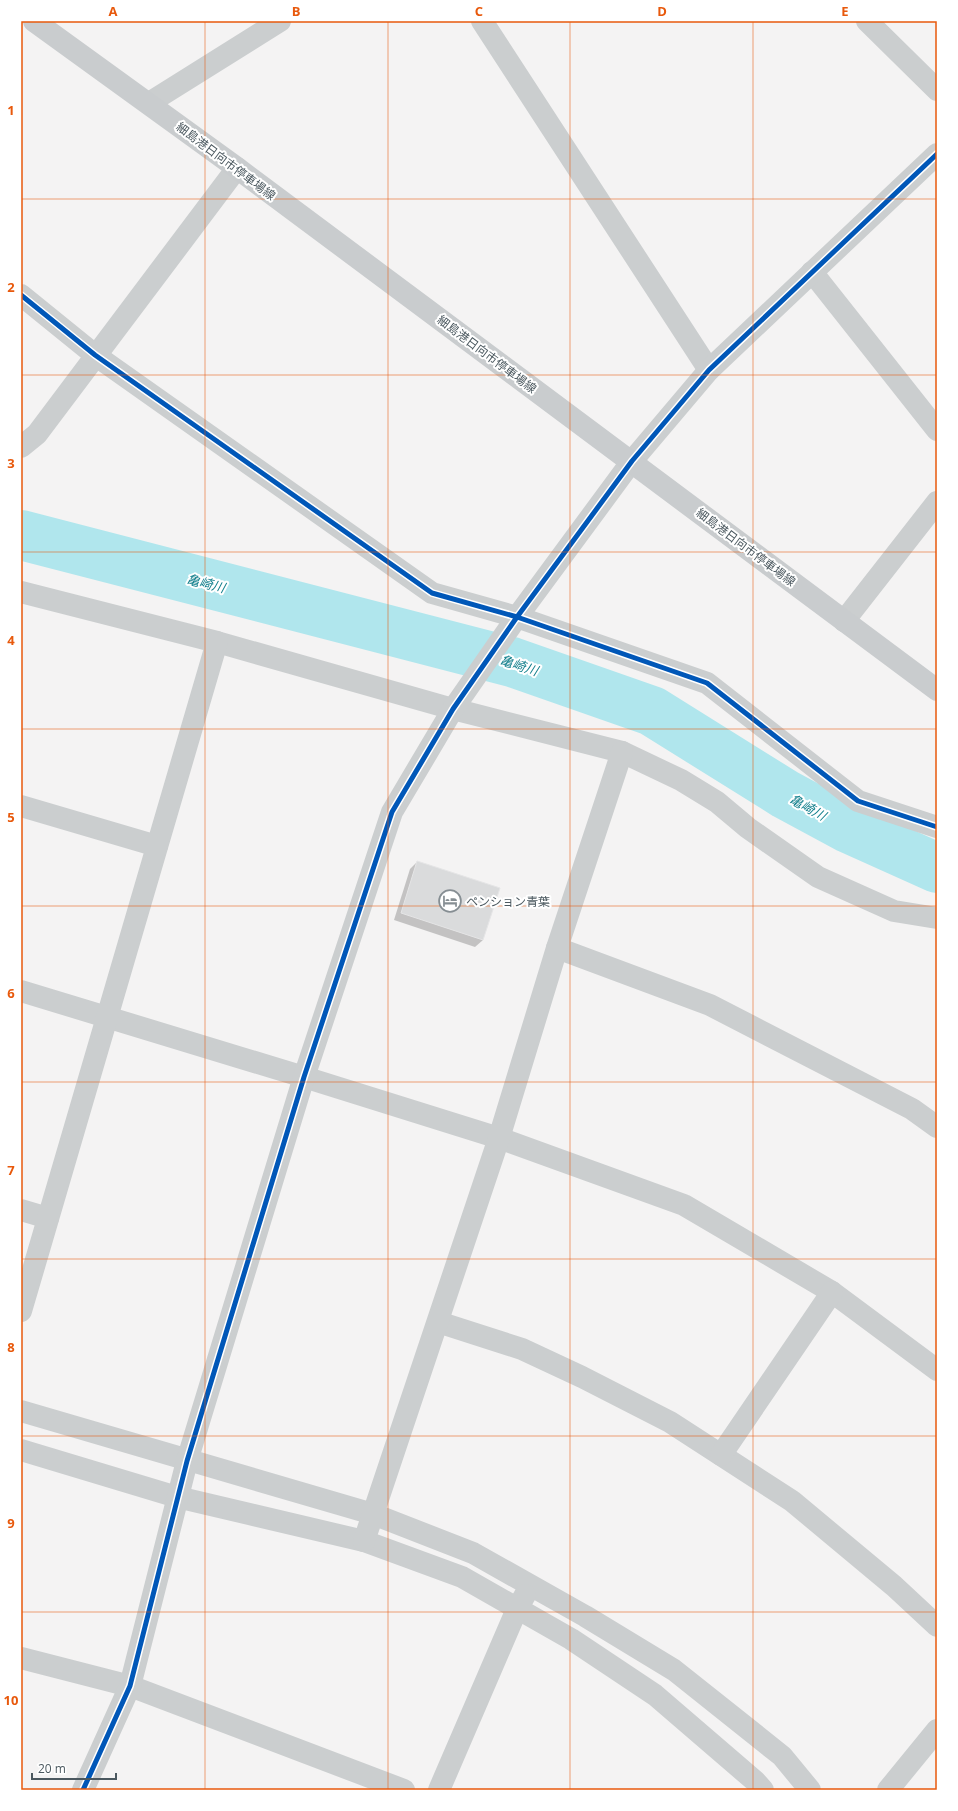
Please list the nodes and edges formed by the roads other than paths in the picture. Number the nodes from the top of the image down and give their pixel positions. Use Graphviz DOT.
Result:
graph roads {
  1 [pos="34,21"];
  2 [pos="280,21"];
  3 [pos="482,21"];
  4 [pos="867,21"];
  5 [pos="937,90"];
  6 [pos="149,103"];
  7 [pos="937,154"];
  8 [pos="237,168"];
  9 [pos="812,272"];
  10 [pos="21,295"];
  11 [pos="95,355"];
  12 [pos="709,370"];
  13 [pos="937,430"];
  14 [pos="21,447"];
  15 [pos="632,461"];
  16 [pos="937,502"];
  17 [pos="21,592"];
  18 [pos="517,617"];
  19 [pos="844,621"];
  20 [pos="217,642"];
  21 [pos="937,690"];
  22 [pos="453,709"];
  23 [pos="622,752"];
  24 [pos="21,806"];
  25 [pos="937,827"];
  26 [pos="157,846"];
  27 [pos="937,918"];
  28 [pos="557,948"];
  29 [pos="21,991"];
  30 [pos="107,1017"];
  31 [pos="304,1077"];
  32 [pos="937,1128"];
  33 [pos="499,1138"];
  34 [pos="21,1210"];
  35 [pos="48,1218"];
  36 [pos="832,1292"];
  37 [pos="21,1311"];
  38 [pos="438,1322"];
  39 [pos="934,1360"];
  40 [pos="21,1411"];
  41 [pos="21,1450"];
  42 [pos="722,1455"];
  43 [pos="187,1461"];
  44 [pos="177,1497"];
  45 [pos="373,1514"];
  46 [pos="364,1541"];
  47 [pos="530,1585"];
  48 [pos="517,1609"];
  49 [pos="937,1626"];
  50 [pos="21,1658"];
  51 [pos="130,1686"];
  52 [pos="937,1730"];
  53 [pos="809,1789"];
  54 [pos="83,1790"];
  55 [pos="404,1790"];
  56 [pos="439,1790"];
  57 [pos="763,1790"];
  58 [pos="888,1790"];
  1 -- 6 [label="main road, 細島港日向市停車場線"];
  2 -- 6 [label="street"];
  3 -- 12 [label="street"];
  4 -- 5 [label="street"];
  6 -- 8 [label="main road, 細島港日向市停車場線"];
  7 -- 9 [label="street"];
  8 -- 11 [label="street"];
  8 -- 15 [label="main road, 細島港日向市停車場線"];
  9 -- 12 [label="street"];
  9 -- 13 [label="street"];
  10 -- 11 [label="street"];
  11 -- 14 [label="street"];
  11 -- 18 [label="street"];
  12 -- 15 [label="street"];
  15 -- 18 [label="street"];
  15 -- 19 [label="main road, 細島港日向市停車場線"];
  16 -- 19 [label="street"];
  17 -- 20 [label="street"];
  18 -- 22 [label="street"];
  18 -- 25 [label="street"];
  19 -- 21 [label="main road, 細島港日向市停車場線"];
  20 -- 22 [label="street"];
  20 -- 26 [label="street"];
  22 -- 23 [label="street"];
  22 -- 31 [label="street"];
  23 -- 27 [label="street"];
  23 -- 28 [label="street"];
  24 -- 26 [label="street"];
  26 -- 30 [label="street"];
  28 -- 32 [label="street"];
  28 -- 33 [label="street"];
  29 -- 30 [label="street"];
  30 -- 31 [label="street"];
  30 -- 35 [label="street"];
  31 -- 33 [label="street"];
  31 -- 43 [label="street"];
  33 -- 36 [label="street"];
  33 -- 38 [label="street"];
  34 -- 35 [label="street"];
  35 -- 37 [label="street"];
  36 -- 39 [label="street"];
  36 -- 42 [label="street"];
  38 -- 42 [label="street"];
  38 -- 45 [label="street"];
  40 -- 43 [label="street"];
  41 -- 44 [label="street"];
  42 -- 49 [label="street"];
  43 -- 44 [label="street"];
  43 -- 45 [label="street"];
  44 -- 46 [label="street"];
  44 -- 51 [label="street"];
  45 -- 46 [label="street"];
  45 -- 47 [label="street"];
  46 -- 48 [label="street"];
  47 -- 48 [label="street"];
  47 -- 53 [label="street"];
  48 -- 56 [label="street"];
  48 -- 57 [label="street"];
  50 -- 51 [label="street"];
  51 -- 54 [label="street"];
  51 -- 55 [label="street"];
  52 -- 58 [label="street"];
}
